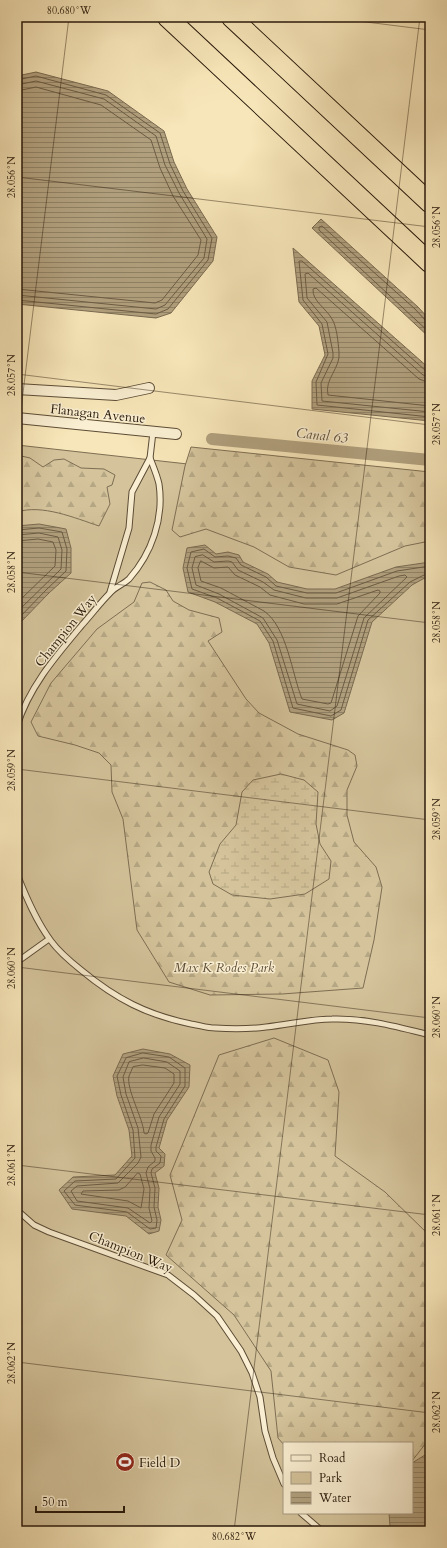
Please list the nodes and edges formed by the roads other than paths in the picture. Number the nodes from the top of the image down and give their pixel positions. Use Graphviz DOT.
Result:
graph roads {
  1 [pos="167,17"];
  2 [pos="231,17"];
  3 [pos="430,203"];
  4 [pos="430,263"];
  5 [pos="149,388"];
  6 [pos="17,389"];
  7 [pos="17,418"];
  8 [pos="153,432"];
  9 [pos="176,434"];
  10 [pos="150,458"];
  11 [pos="110,592"];
  12 [pos="17,726"];
  13 [pos="17,874"];
  14 [pos="49,939"];
  15 [pos="17,962"];
  16 [pos="430,1035"];
  17 [pos="17,1210"];
  18 [pos="283,1482"];
  19 [pos="302,1514"];
  20 [pos="322,1531"];
  1 -- 4 [label="highway"];
  2 -- 3 [label="highway"];
  5 -- 6 [label="street"];
  7 -- 8 [label="street, Flanagan Avenue"];
  8 -- 9 [label="street, Flanagan Avenue"];
  8 -- 10 [label="lane, Champion Way"];
  10 -- 11 [label="lane, Champion Way"];
  10 -- 11 [label="lane, Champion Way"];
  11 -- 12 [label="lane, Champion Way"];
  13 -- 14 [label="lane"];
  14 -- 15 [label="lane"];
  14 -- 16 [label="lane"];
  17 -- 18 [label="lane, Champion Way"];
  19 -- 20 [label="lane"];
}
